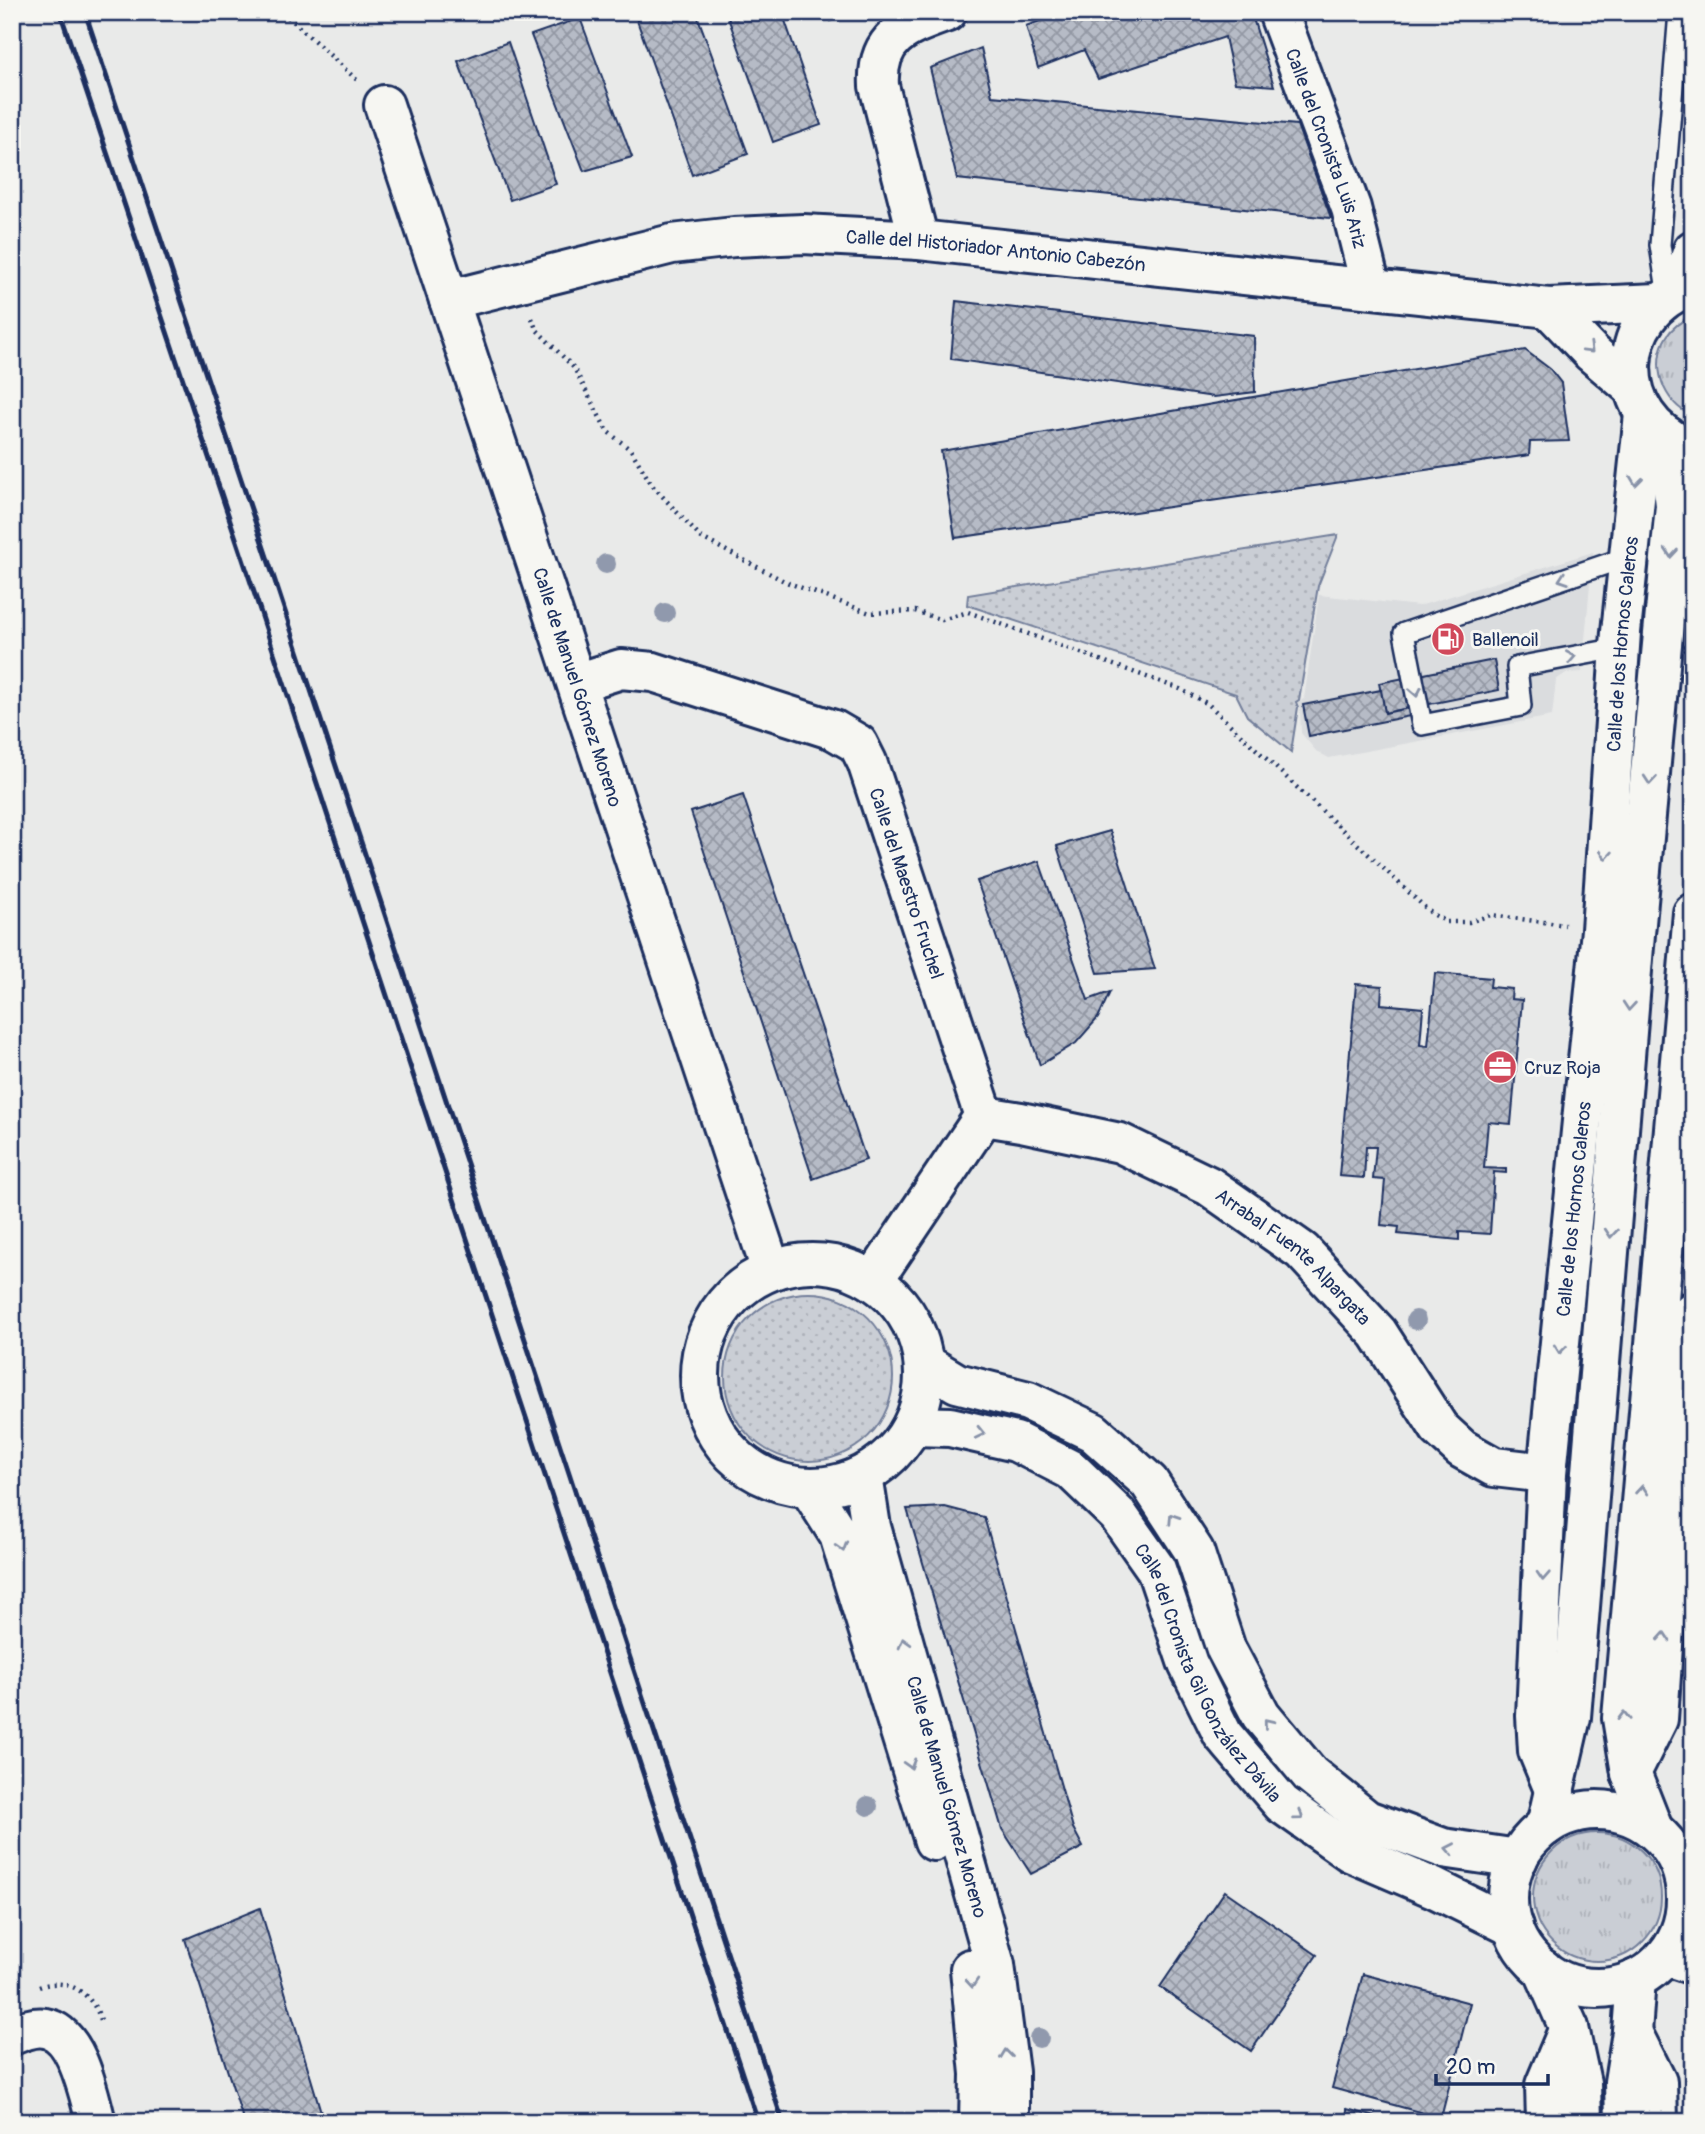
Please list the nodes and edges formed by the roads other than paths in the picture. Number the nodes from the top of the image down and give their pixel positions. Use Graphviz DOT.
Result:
graph roads {
  1 [pos="947,12"];
  2 [pos="1278,12"];
  3 [pos="1679,12"];
  4 [pos="384,105"];
  5 [pos="919,240"];
  6 [pos="1693,250"];
  7 [pos="1371,288"];
  8 [pos="1674,294"];
  9 [pos="449,300"];
  10 [pos="1549,308"];
  11 [pos="1659,421"];
  12 [pos="1627,556"];
  13 [pos="1619,648"];
  14 [pos="577,682"];
  15 [pos="1693,913"];
  16 [pos="984,1116"];
  17 [pos="771,1270"];
  18 [pos="873,1281"];
  19 [pos="1684,1312"];
  20 [pos="924,1363"];
  21 [pos="912,1426"];
  22 [pos="1547,1473"];
  23 [pos="863,1476"];
  24 [pos="809,1488"];
  25 [pos="1551,1809"];
  26 [pos="1653,1829"];
  27 [pos="1518,1858"];
  28 [pos="1689,1908"];
  29 [pos="1513,1927"];
  30 [pos="1665,1967"];
  31 [pos="1542,1969"];
  32 [pos="1569,2028"];
  33 [pos="1632,2032"];
  34 [pos="12,2035"];
  35 [pos="96,2122"];
  36 [pos="979,2122"];
  37 [pos="1009,2122"];
  38 [pos="1546,2122"];
  39 [pos="1582,2122"];
  40 [pos="1625,2122"];
  41 [pos="1658,2122"];
  1 -- 5 [label="main road"];
  2 -- 7 [label="main road, Calle del Cronista Luis Ariz"];
  3 -- 8 [label="lane"];
  4 -- 9 [label="main road, Calle de Manuel Gómez Moreno"];
  5 -- 7 [label="main road, Calle del Historiador Antonio Cabezón"];
  5 -- 9 [label="main road, Calle del Historiador Antonio Cabezón"];
  6 -- 8 [label="main road"];
  7 -- 10 [label="main road, Calle del Historiador Antonio Cabezón"];
  8 -- 10 [label="main road, Calle del Historiador Antonio Cabezón"];
  8 -- 11 [label="main road"];
  9 -- 14 [label="main road, Calle de Manuel Gómez Moreno"];
  10 -- 11 [label="main road, one-way"];
  11 -- 12 [label="main road, Calle de los Hornos Caleros, one-way"];
  11 -- 25 [label="main road, Calle de los Hornos Caleros, one-way"];
  12 -- 13 [label="main road, Calle de los Hornos Caleros"];
  12 -- 13 [label="lane, one-way"];
  13 -- 22 [label="main road, Calle de los Hornos Caleros, one-way"];
  14 -- 16 [label="main road, Calle del Maestro Fruchel"];
  14 -- 17 [label="main road, Calle de Manuel Gómez Moreno"];
  15 -- 19 [label="main road"];
  16 -- 18 [label="main road"];
  16 -- 22 [label="main road, Arrabal Fuente Alpargata"];
  17 -- 18 [label="main road"];
  17 -- 24 [label="main road"];
  18 -- 20 [label="main road"];
  26 -- 19 [label="main road, one-way"];
  20 -- 21 [label="main road"];
  27 -- 20 [label="main road, Calle del Cronista Gil González Dávila, one-way"];
  21 -- 23 [label="main road"];
  21 -- 29 [label="main road, Calle del Cronista Gil González Dávila, one-way"];
  22 -- 25 [label="main road, Calle de los Hornos Caleros, one-way"];
  23 -- 24 [label="main road"];
  37 -- 23 [label="main road, Calle de Manuel Gómez Moreno, one-way"];
  24 -- 36 [label="main road, Calle de Manuel Gómez Moreno, one-way"];
  25 -- 26 [label="main road"];
  25 -- 27 [label="main road"];
  26 -- 28 [label="main road"];
  27 -- 29 [label="main road"];
  28 -- 30 [label="main road"];
  29 -- 31 [label="main road"];
  30 -- 31 [label="main road"];
  30 -- 33 [label="main road"];
  31 -- 32 [label="main road"];
  32 -- 38 [label="main road"];
  32 -- 39 [label="main road"];
  33 -- 40 [label="main road"];
  33 -- 41 [label="main road"];
  34 -- 35 [label="main road"];
}
